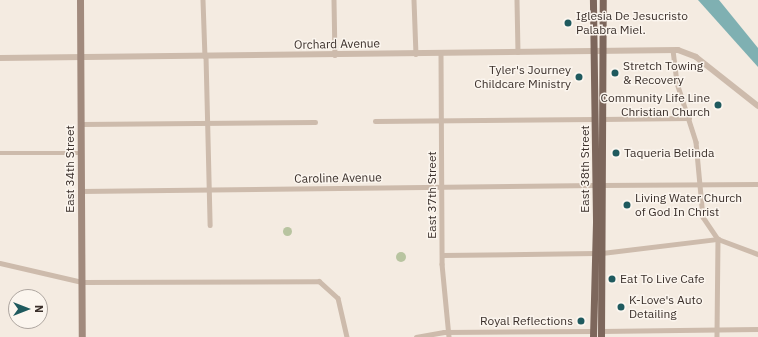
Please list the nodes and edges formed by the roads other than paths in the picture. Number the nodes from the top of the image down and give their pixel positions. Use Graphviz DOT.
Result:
graph roads {
  1 [pos="80,0"];
  2 [pos="203,0"];
  3 [pos="334,0"];
  4 [pos="414,0"];
  5 [pos="517,0"];
  6 [pos="593,0"];
  7 [pos="603,0"];
  8 [pos="674,50"];
  9 [pos="518,52"];
  10 [pos="597,52"];
  11 [pos="441,53"];
  12 [pos="416,54"];
  13 [pos="335,55"];
  14 [pos="205,56"];
  15 [pos="80,57"];
  16 [pos="0,58"];
  17 [pos="758,106"];
  18 [pos="689,118"];
  19 [pos="599,119"];
  20 [pos="441,120"];
  21 [pos="374,121"];
  22 [pos="315,122"];
  23 [pos="209,123"];
  24 [pos="80,124"];
  25 [pos="0,153"];
  26 [pos="81,154"];
  27 [pos="758,184"];
  28 [pos="599,185"];
  29 [pos="698,185"];
  30 [pos="442,187"];
  31 [pos="209,190"];
  32 [pos="81,191"];
  33 [pos="210,225"];
  34 [pos="718,239"];
  35 [pos="599,253"];
  36 [pos="758,254"];
  37 [pos="442,255"];
  38 [pos="0,262"];
  39 [pos="82,282"];
  40 [pos="758,329"];
  41 [pos="717,330"];
  42 [pos="448,334"];
  43 [pos="593,334"];
  44 [pos="601,334"];
  45 [pos="82,337"];
  46 [pos="346,337"];
  47 [pos="416,337"];
  48 [pos="717,337"];
  1 -- 15 [label="main road, East 34th Street"];
  2 -- 14 [label="street"];
  3 -- 13 [label="street"];
  4 -- 12 [label="street"];
  5 -- 9 [label="street"];
  6 -- 10 [label="main road, East 38th Street"];
  7 -- 10 [label="main road, East 38th Street"];
  8 -- 10 [label="street, Orchard Avenue"];
  8 -- 17 [label="street, Orchard Avenue"];
  8 -- 18 [label="street"];
  9 -- 10 [label="street, Orchard Avenue"];
  9 -- 11 [label="street, Orchard Avenue"];
  10 -- 19 [label="main road, East 38th Street"];
  11 -- 12 [label="street, Orchard Avenue"];
  11 -- 20 [label="street, East 37th Street"];
  12 -- 13 [label="street, Orchard Avenue"];
  13 -- 14 [label="street, Orchard Avenue"];
  14 -- 15 [label="street, Orchard Avenue"];
  14 -- 23 [label="street"];
  15 -- 16 [label="street, Orchard Avenue"];
  15 -- 24 [label="main road, East 34th Street"];
  18 -- 19 [label="street"];
  18 -- 29 [label="street"];
  19 -- 20 [label="street"];
  19 -- 28 [label="main road, East 38th Street"];
  20 -- 21 [label="street"];
  20 -- 30 [label="street, East 37th Street"];
  22 -- 23 [label="street"];
  23 -- 24 [label="street"];
  23 -- 31 [label="street"];
  24 -- 26 [label="main road, East 34th Street"];
  25 -- 26 [label="street"];
  26 -- 32 [label="main road, East 34th Street"];
  27 -- 29 [label="street, Caroline Avenue"];
  28 -- 29 [label="street, Caroline Avenue"];
  28 -- 30 [label="street, Caroline Avenue"];
  28 -- 35 [label="main road, East 38th Street"];
  29 -- 34 [label="street"];
  30 -- 31 [label="street, Caroline Avenue"];
  30 -- 37 [label="street, East 37th Street"];
  31 -- 32 [label="street, Caroline Avenue"];
  31 -- 33 [label="street"];
  32 -- 39 [label="main road, East 34th Street"];
  34 -- 35 [label="street"];
  34 -- 36 [label="street"];
  34 -- 41 [label="street"];
  35 -- 37 [label="street"];
  35 -- 43 [label="main road, East 38th Street"];
  35 -- 44 [label="main road, East 38th Street"];
  37 -- 42 [label="street, East 37th Street"];
  38 -- 39 [label="street"];
  39 -- 45 [label="main road, East 34th Street"];
  39 -- 46 [label="street"];
  40 -- 41 [label="street"];
  41 -- 44 [label="street"];
  41 -- 48 [label="street"];
  42 -- 43 [label="street"];
  42 -- 47 [label="street"];
}
